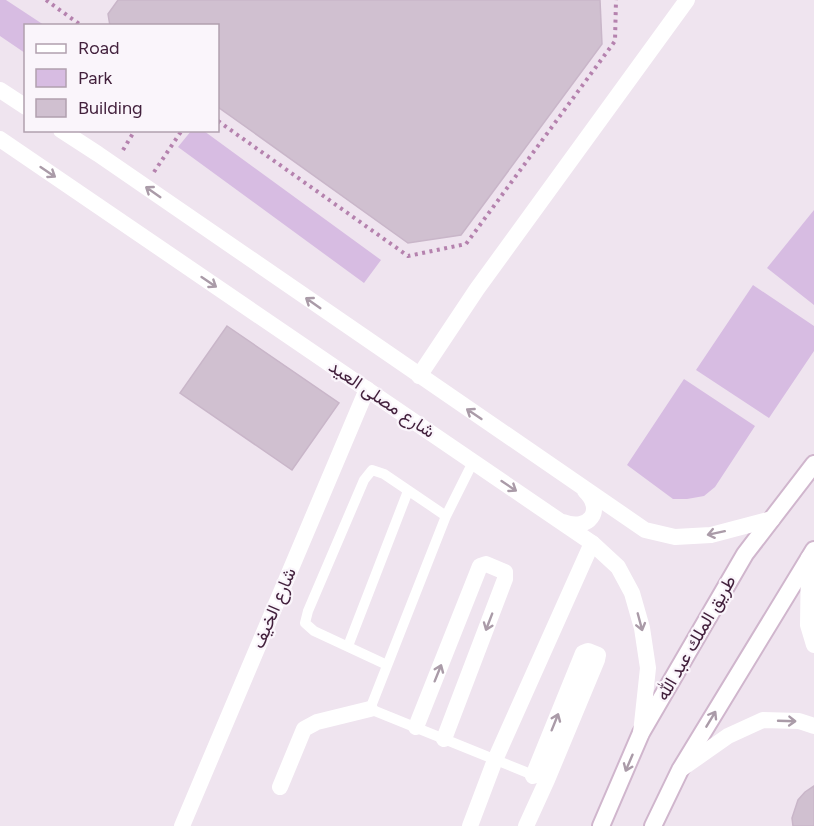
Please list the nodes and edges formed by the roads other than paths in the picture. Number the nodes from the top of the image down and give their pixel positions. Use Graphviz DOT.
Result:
graph roads {
  1 [pos="687,0"];
  2 [pos="0,90"];
  3 [pos="24,106"];
  4 [pos="64,132"];
  5 [pos="0,139"];
  6 [pos="419,376"];
  7 [pos="367,389"];
  8 [pos="473,462"];
  9 [pos="814,464"];
  10 [pos="582,487"];
  11 [pos="408,491"];
  12 [pos="447,516"];
  13 [pos="555,517"];
  14 [pos="772,519"];
  15 [pos="592,543"];
  16 [pos="811,554"];
  17 [pos="814,645"];
  18 [pos="348,646"];
  19 [pos="387,665"];
  20 [pos="370,709"];
  21 [pos="814,726"];
  22 [pos="416,728"];
  23 [pos="641,734"];
  24 [pos="444,739"];
  25 [pos="495,760"];
  26 [pos="680,770"];
  27 [pos="540,778"];
  28 [pos="280,787"];
  29 [pos="182,826"];
  30 [pos="470,826"];
  31 [pos="526,826"];
  32 [pos="601,826"];
  33 [pos="653,826"];
  1 -- 6 [label="street"];
  2 -- 3 [label="street"];
  6 -- 4 [label="street, one-way"];
  5 -- 7 [label="street, شارع مصلى العيد, one-way"];
  10 -- 6 [label="street, one-way"];
  7 -- 8 [label="street, شارع مصلى العيد"];
  7 -- 29 [label="street, شارع الخيف"];
  8 -- 12 [label="lane"];
  8 -- 13 [label="street, شارع مصلى العيد, one-way"];
  9 -- 14 [label="street, طريق الملك عبد الله"];
  10 -- 13 [label="street"];
  14 -- 10 [label="street, one-way"];
  11 -- 12 [label="lane"];
  11 -- 18 [label="lane"];
  11 -- 18 [label="lane"];
  12 -- 19 [label="lane"];
  13 -- 15 [label="street, شارع مصلى العيد"];
  14 -- 23 [label="street, طريق الملك عبد الله"];
  15 -- 23 [label="street, شارع مصلى العيد, one-way"];
  15 -- 25 [label="street"];
  16 -- 17 [label="street"];
  26 -- 16 [label="street, one-way"];
  18 -- 19 [label="lane"];
  19 -- 20 [label="lane"];
  20 -- 22 [label="lane"];
  20 -- 28 [label="street"];
  26 -- 21 [label="street, one-way"];
  22 -- 24 [label="lane"];
  22 -- 24 [label="street, one-way"];
  23 -- 32 [label="street, طريق الملك عبد الله, one-way"];
  24 -- 25 [label="lane"];
  25 -- 27 [label="lane"];
  25 -- 30 [label="street"];
  26 -- 33 [label="street"];
  27 -- 27 [label="street, one-way"];
  27 -- 31 [label="street"];
}
